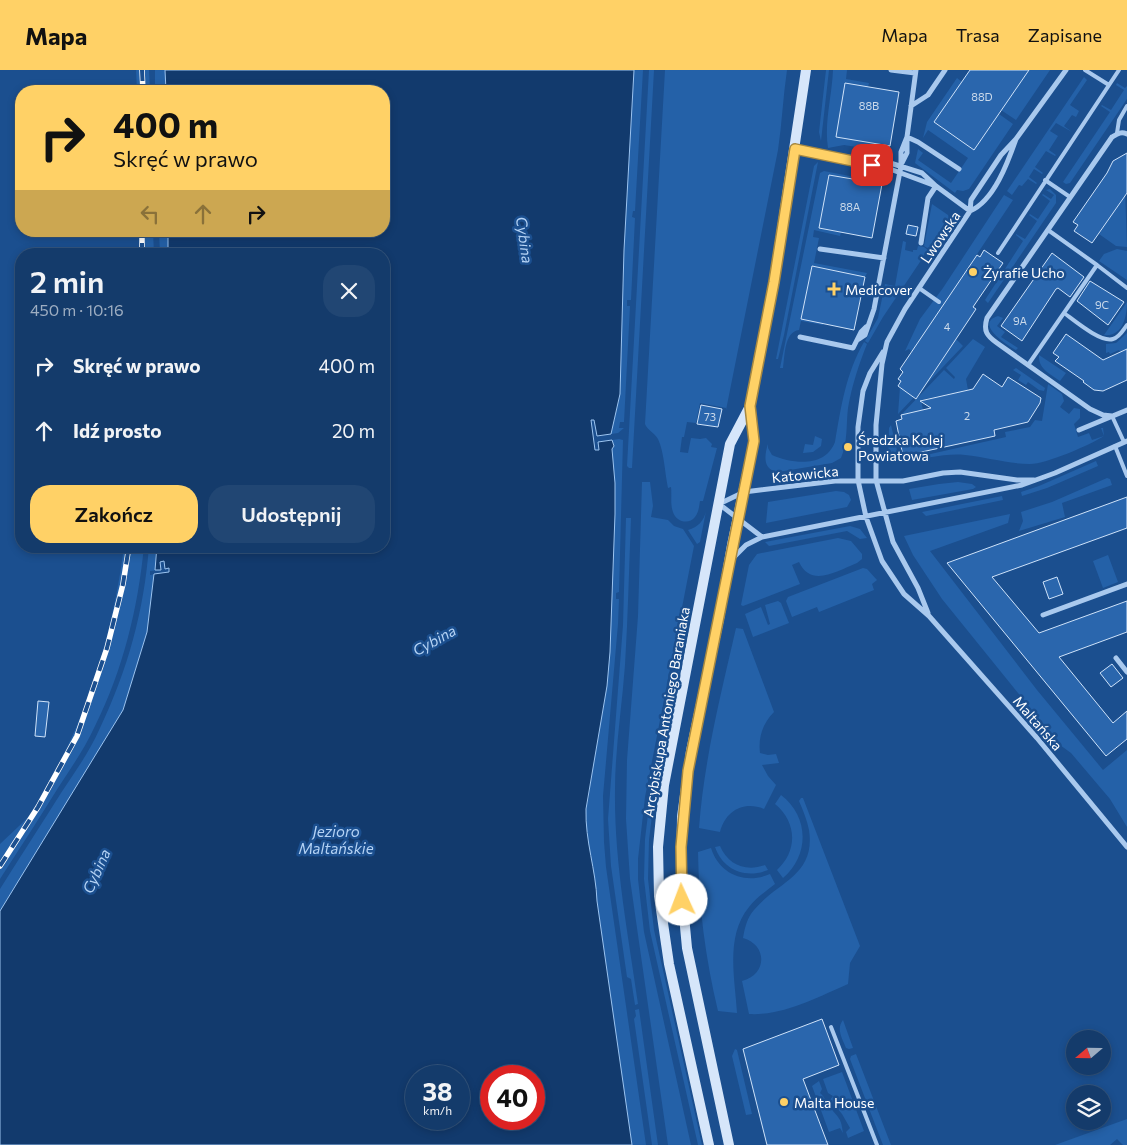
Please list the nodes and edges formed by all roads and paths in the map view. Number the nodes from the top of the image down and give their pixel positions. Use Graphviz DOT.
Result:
graph roads {
  1 [pos="806,70"];
  2 [pos="891,70"];
  3 [pos="945,70"];
  4 [pos="1066,70"];
  5 [pos="1085,70"];
  6 [pos="1119,70"];
  7 [pos="915,72"];
  8 [pos="1109,85"];
  9 [pos="911,106"];
  10 [pos="1127,106"];
  11 [pos="1117,134"];
  12 [pos="1127,134"];
  13 [pos="907,138"];
  14 [pos="1016,139"];
  15 [pos="795,149"];
  16 [pos="823,154"];
  17 [pos="901,166"];
  18 [pos="959,169"];
  19 [pos="900,172"];
  20 [pos="1045,180"];
  21 [pos="936,186"];
  22 [pos="1070,197"];
  23 [pos="970,211"];
  24 [pos="1048,230"];
  25 [pos="921,243"];
  26 [pos="820,249"];
  27 [pos="998,253"];
  28 [pos="884,258"];
  29 [pos="1097,265"];
  30 [pos="919,288"];
  31 [pos="1127,288"];
  32 [pos="938,302"];
  33 [pos="1064,314"];
  34 [pos="1127,325"];
  35 [pos="800,337"];
  36 [pos="883,352"];
  37 [pos="1028,365"];
  38 [pos="750,406"];
  39 [pos="1127,410"];
  40 [pos="1112,416"];
  41 [pos="1079,430"];
  42 [pos="1125,442"];
  43 [pos="1115,446"];
  44 [pos="1127,476"];
  45 [pos="1039,479"];
  46 [pos="858,480"];
  47 [pos="876,480"];
  48 [pos="744,492"];
  49 [pos="719,504"];
  50 [pos="884,513"];
  51 [pos="866,517"];
  52 [pos="738,520"];
  53 [pos="762,537"];
  54 [pos="729,561"];
  55 [pos="1127,584"];
  56 [pos="1043,615"];
  57 [pos="929,616"];
  58 [pos="1116,658"];
  59 [pos="1127,672"];
  60 [pos="1127,847"];
  61 [pos="831,1027"];
  62 [pos="709,1145"];
  63 [pos="729,1145"];
  64 [pos="877,1145"];
  1 -- 15 [label="street, Arcybiskupa Antoniego Baraniaka"];
  2 -- 7 [label="street"];
  3 -- 9 [label="street"];
  4 -- 14 [label="street, Lwowska"];
  5 -- 8 [label="lane"];
  6 -- 8 [label="lane"];
  7 -- 9 [label="street"];
  8 -- 20 [label="lane"];
  9 -- 13 [label="street"];
  10 -- 11 [label="lane"];
  11 -- 12 [label="street"];
  11 -- 22 [label="street"];
  13 -- 17 [label="street"];
  13 -- 18 [label="street"];
  14 -- 23 [label="street, Lwowska"];
  14 -- 23 [label="street, Lwowska"];
  15 -- 16 [label="lane"];
  15 -- 38 [label="street, Arcybiskupa Antoniego Baraniaka"];
  16 -- 17 [label="street"];
  16 -- 19 [label="street"];
  17 -- 19 [label="street"];
  17 -- 21 [label="street"];
  19 -- 21 [label="street"];
  19 -- 28 [label="street"];
  20 -- 22 [label="lane"];
  20 -- 27 [label="lane"];
  21 -- 23 [label="street"];
  21 -- 25 [label="street, Lwowska"];
  22 -- 24 [label="street"];
  23 -- 30 [label="street, Lwowska"];
  24 -- 29 [label="lane"];
  24 -- 37 [label="street"];
  26 -- 28 [label="street"];
  28 -- 35 [label="street"];
  29 -- 31 [label="lane"];
  29 -- 33 [label="lane"];
  30 -- 32 [label="lane"];
  30 -- 36 [label="street, Lwowska"];
  33 -- 34 [label="lane"];
  33 -- 37 [label="lane"];
  36 -- 46 [label="street, Lwowska"];
  36 -- 47 [label="street, Lwowska"];
  37 -- 40 [label="street"];
  38 -- 48 [label="street, Arcybiskupa Antoniego Baraniaka"];
  38 -- 49 [label="street, Arcybiskupa Antoniego Baraniaka"];
  39 -- 40 [label="street"];
  40 -- 41 [label="street"];
  40 -- 42 [label="lane"];
  42 -- 43 [label="street, Katowicka"];
  43 -- 44 [label="lane"];
  43 -- 45 [label="street, Katowicka"];
  45 -- 47 [label="street, Katowicka"];
  45 -- 50 [label="street, Katowicka"];
  46 -- 47 [label="street, Katowicka"];
  46 -- 48 [label="street, Katowicka"];
  46 -- 51 [label="street, Lwowska"];
  47 -- 50 [label="street, Lwowska"];
  48 -- 49 [label="street, Katowicka"];
  48 -- 52 [label="street, Arcybiskupa Antoniego Baraniaka"];
  49 -- 52 [label="street"];
  49 -- 62 [label="street, Arcybiskupa Antoniego Baraniaka"];
  50 -- 51 [label="street, Katowicka"];
  50 -- 57 [label="street, Maltańska"];
  51 -- 53 [label="street, Katowicka"];
  51 -- 57 [label="street, Maltańska"];
  52 -- 53 [label="street"];
  52 -- 54 [label="street, Arcybiskupa Antoniego Baraniaka"];
  53 -- 54 [label="street, Katowicka"];
  54 -- 63 [label="street, Arcybiskupa Antoniego Baraniaka"];
  55 -- 56 [label="street"];
  57 -- 60 [label="street, Maltańska"];
  58 -- 59 [label="street"];
  61 -- 64 [label="lane"];
}
